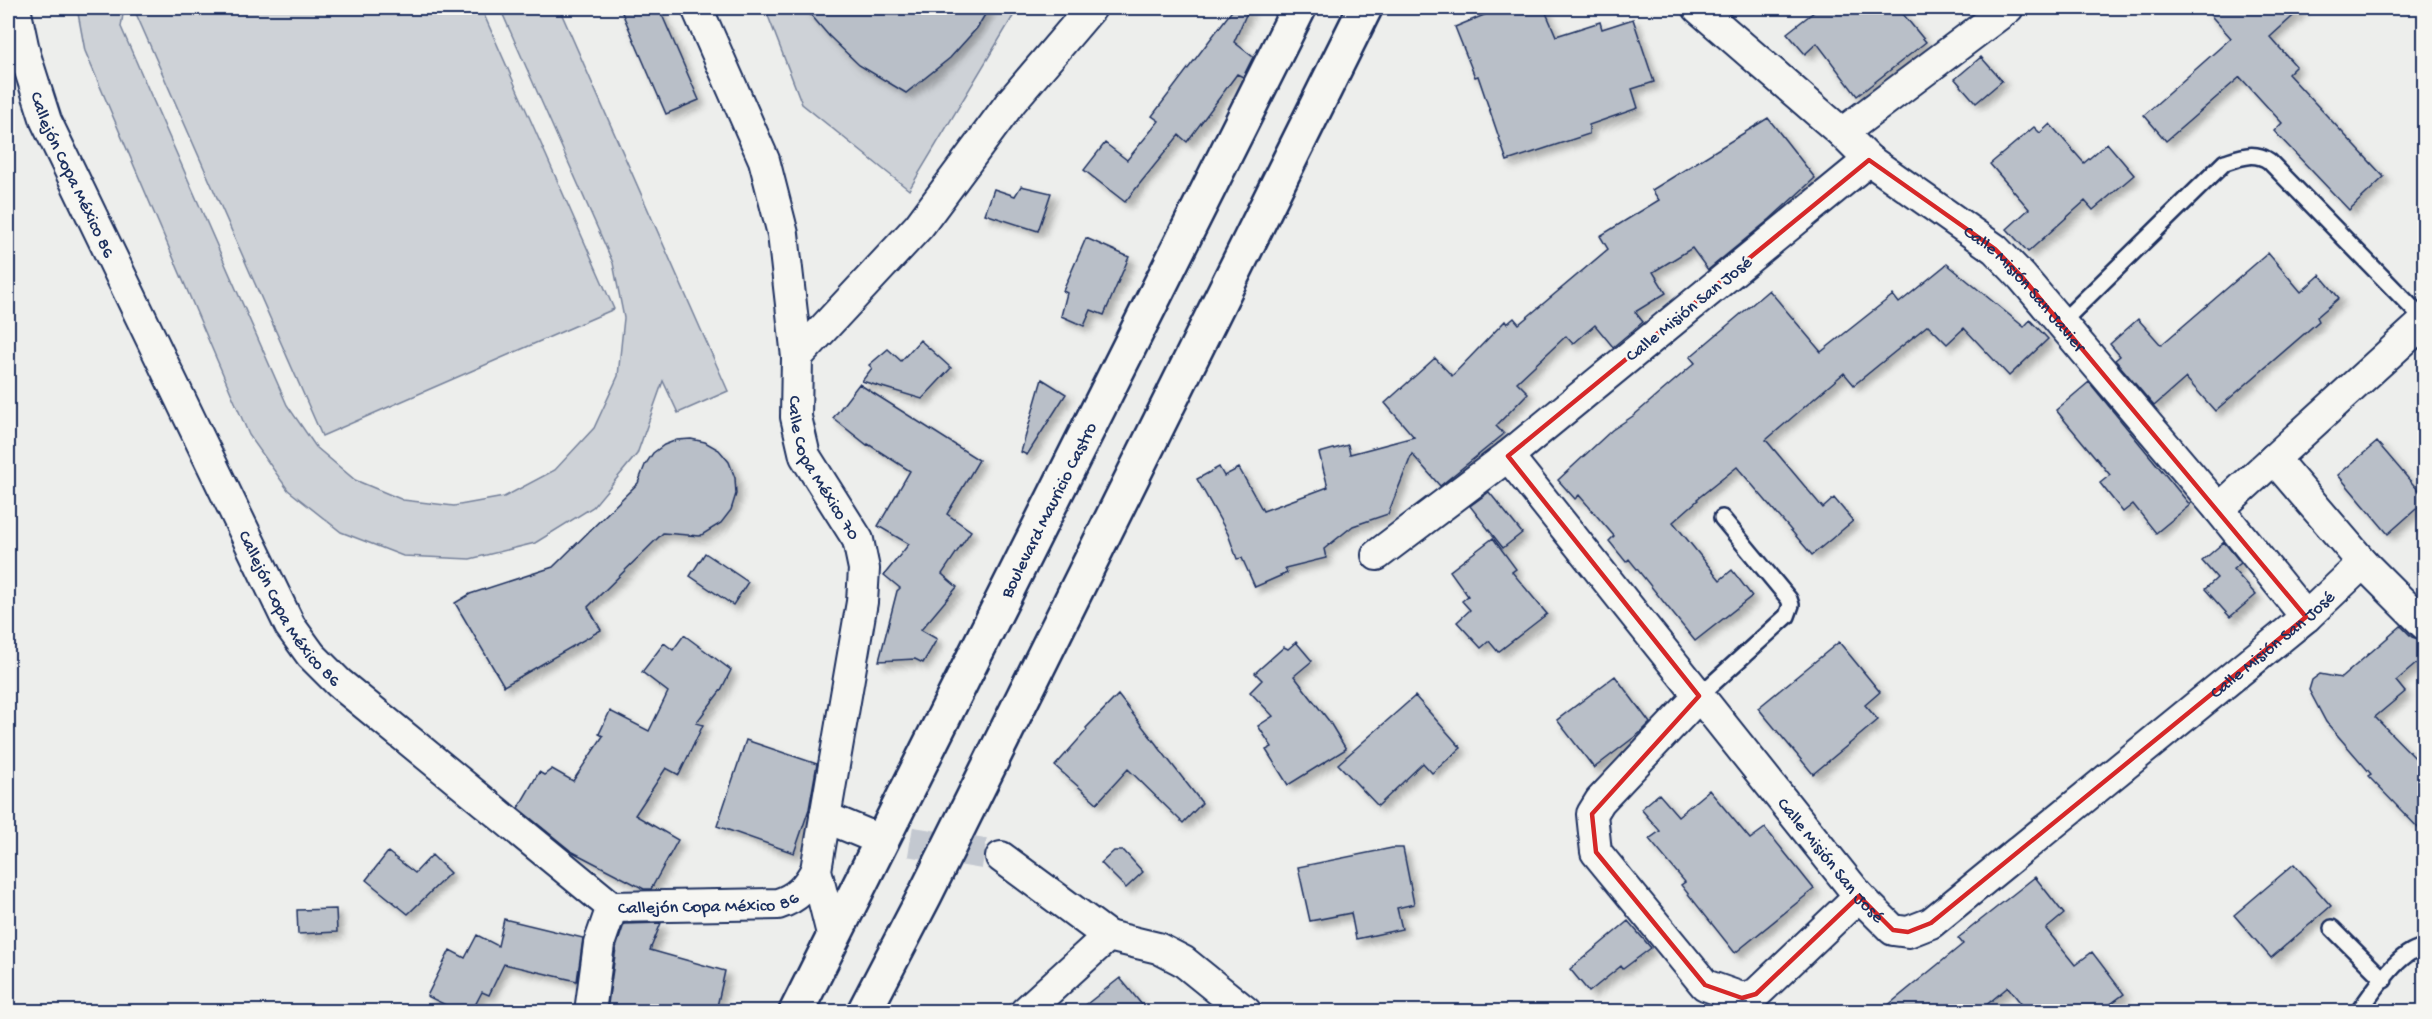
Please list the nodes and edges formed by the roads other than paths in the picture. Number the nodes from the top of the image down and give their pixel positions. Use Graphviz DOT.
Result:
graph roads {
  1 [pos="15,8"];
  2 [pos="697,8"];
  3 [pos="1090,8"];
  4 [pos="1299,8"];
  5 [pos="1365,8"];
  6 [pos="1698,8"];
  7 [pos="2008,8"];
  8 [pos="1842,133"];
  9 [pos="1869,160"];
  10 [pos="2424,321"];
  11 [pos="2061,323"];
  12 [pos="797,357"];
  13 [pos="1508,456"];
  14 [pos="2274,459"];
  15 [pos="2219,509"];
  16 [pos="1722,519"];
  17 [pos="1377,555"];
  18 [pos="2363,563"];
  19 [pos="2306,617"];
  20 [pos="2424,624"];
  21 [pos="1699,696"];
  22 [pos="825,817"];
  23 [pos="866,834"];
  24 [pos="1001,857"];
  25 [pos="816,870"];
  26 [pos="1859,896"];
  27 [pos="612,907"];
  28 [pos="2332,928"];
  29 [pos="1108,936"];
  30 [pos="833,938"];
  31 [pos="2424,948"];
  32 [pos="2384,980"];
  33 [pos="590,1011"];
  34 [pos="796,1011"];
  35 [pos="864,1011"];
  36 [pos="1025,1011"];
  37 [pos="1246,1011"];
  38 [pos="2358,1011"];
  1 -- 27 [label="street, Callejón Copa México 86"];
  2 -- 12 [label="street, Calle Copa México 70"];
  3 -- 12 [label="street"];
  4 -- 30 [label="main road, Boulevard Mauricio Castro"];
  5 -- 35 [label="main road"];
  6 -- 8 [label="street, Calle Misión San Javier"];
  7 -- 8 [label="street"];
  8 -- 9 [label="street, Calle Misión San Javier"];
  9 -- 11 [label="street, Calle Misión San Javier"];
  9 -- 13 [label="street, Calle Misión San José"];
  10 -- 11 [label="lane"];
  10 -- 14 [label="street"];
  11 -- 15 [label="street, Calle Misión San Javier"];
  12 -- 22 [label="street, Calle Copa México 70"];
  13 -- 17 [label="street, Calle Misión San José"];
  13 -- 21 [label="street, Calle Misión San José"];
  14 -- 15 [label="street"];
  14 -- 18 [label="street"];
  15 -- 19 [label="street, Calle Misión San Javier"];
  16 -- 21 [label="lane"];
  18 -- 19 [label="street, Calle Misión San José"];
  18 -- 20 [label="street"];
  19 -- 26 [label="street, Calle Misión San José"];
  21 -- 26 [label="street, Calle Misión San José"];
  21 -- 26 [label="street"];
  22 -- 23 [label="street"];
  22 -- 25 [label="street, Calle Copa México 70"];
  24 -- 29 [label="street"];
  25 -- 27 [label="street, Callejón Copa México 86"];
  25 -- 30 [label="street, Calle Copa México 70"];
  27 -- 33 [label="street"];
  28 -- 32 [label="lane"];
  29 -- 36 [label="street"];
  29 -- 37 [label="street"];
  30 -- 34 [label="main road, Boulevard Mauricio Castro"];
  31 -- 32 [label="lane"];
  32 -- 38 [label="lane"];
}
